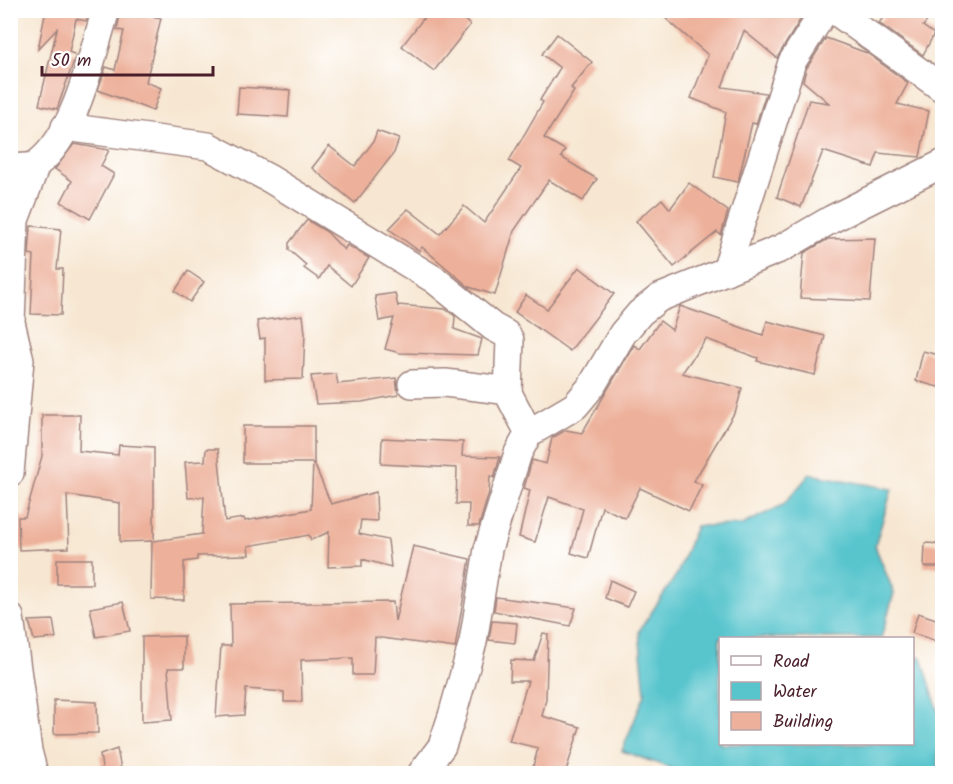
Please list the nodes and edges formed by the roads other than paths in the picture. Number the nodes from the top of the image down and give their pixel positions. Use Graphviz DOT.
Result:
graph roads {
  1 [pos="106,10"];
  2 [pos="825,10"];
  3 [pos="834,10"];
  4 [pos="942,87"];
  5 [pos="65,127"];
  6 [pos="942,164"];
  7 [pos="23,166"];
  8 [pos="726,271"];
  9 [pos="412,384"];
  10 [pos="508,393"];
  11 [pos="529,433"];
  12 [pos="10,473"];
  13 [pos="10,617"];
  14 [pos="34,774"];
  15 [pos="421,774"];
  1 -- 5 [label="street"];
  2 -- 8 [label="street"];
  3 -- 4 [label="street"];
  5 -- 7 [label="street"];
  5 -- 10 [label="street"];
  6 -- 8 [label="street"];
  7 -- 12 [label="street"];
  8 -- 11 [label="street"];
  9 -- 10 [label="street"];
  10 -- 11 [label="street"];
  11 -- 15 [label="street"];
  13 -- 14 [label="street"];
}
